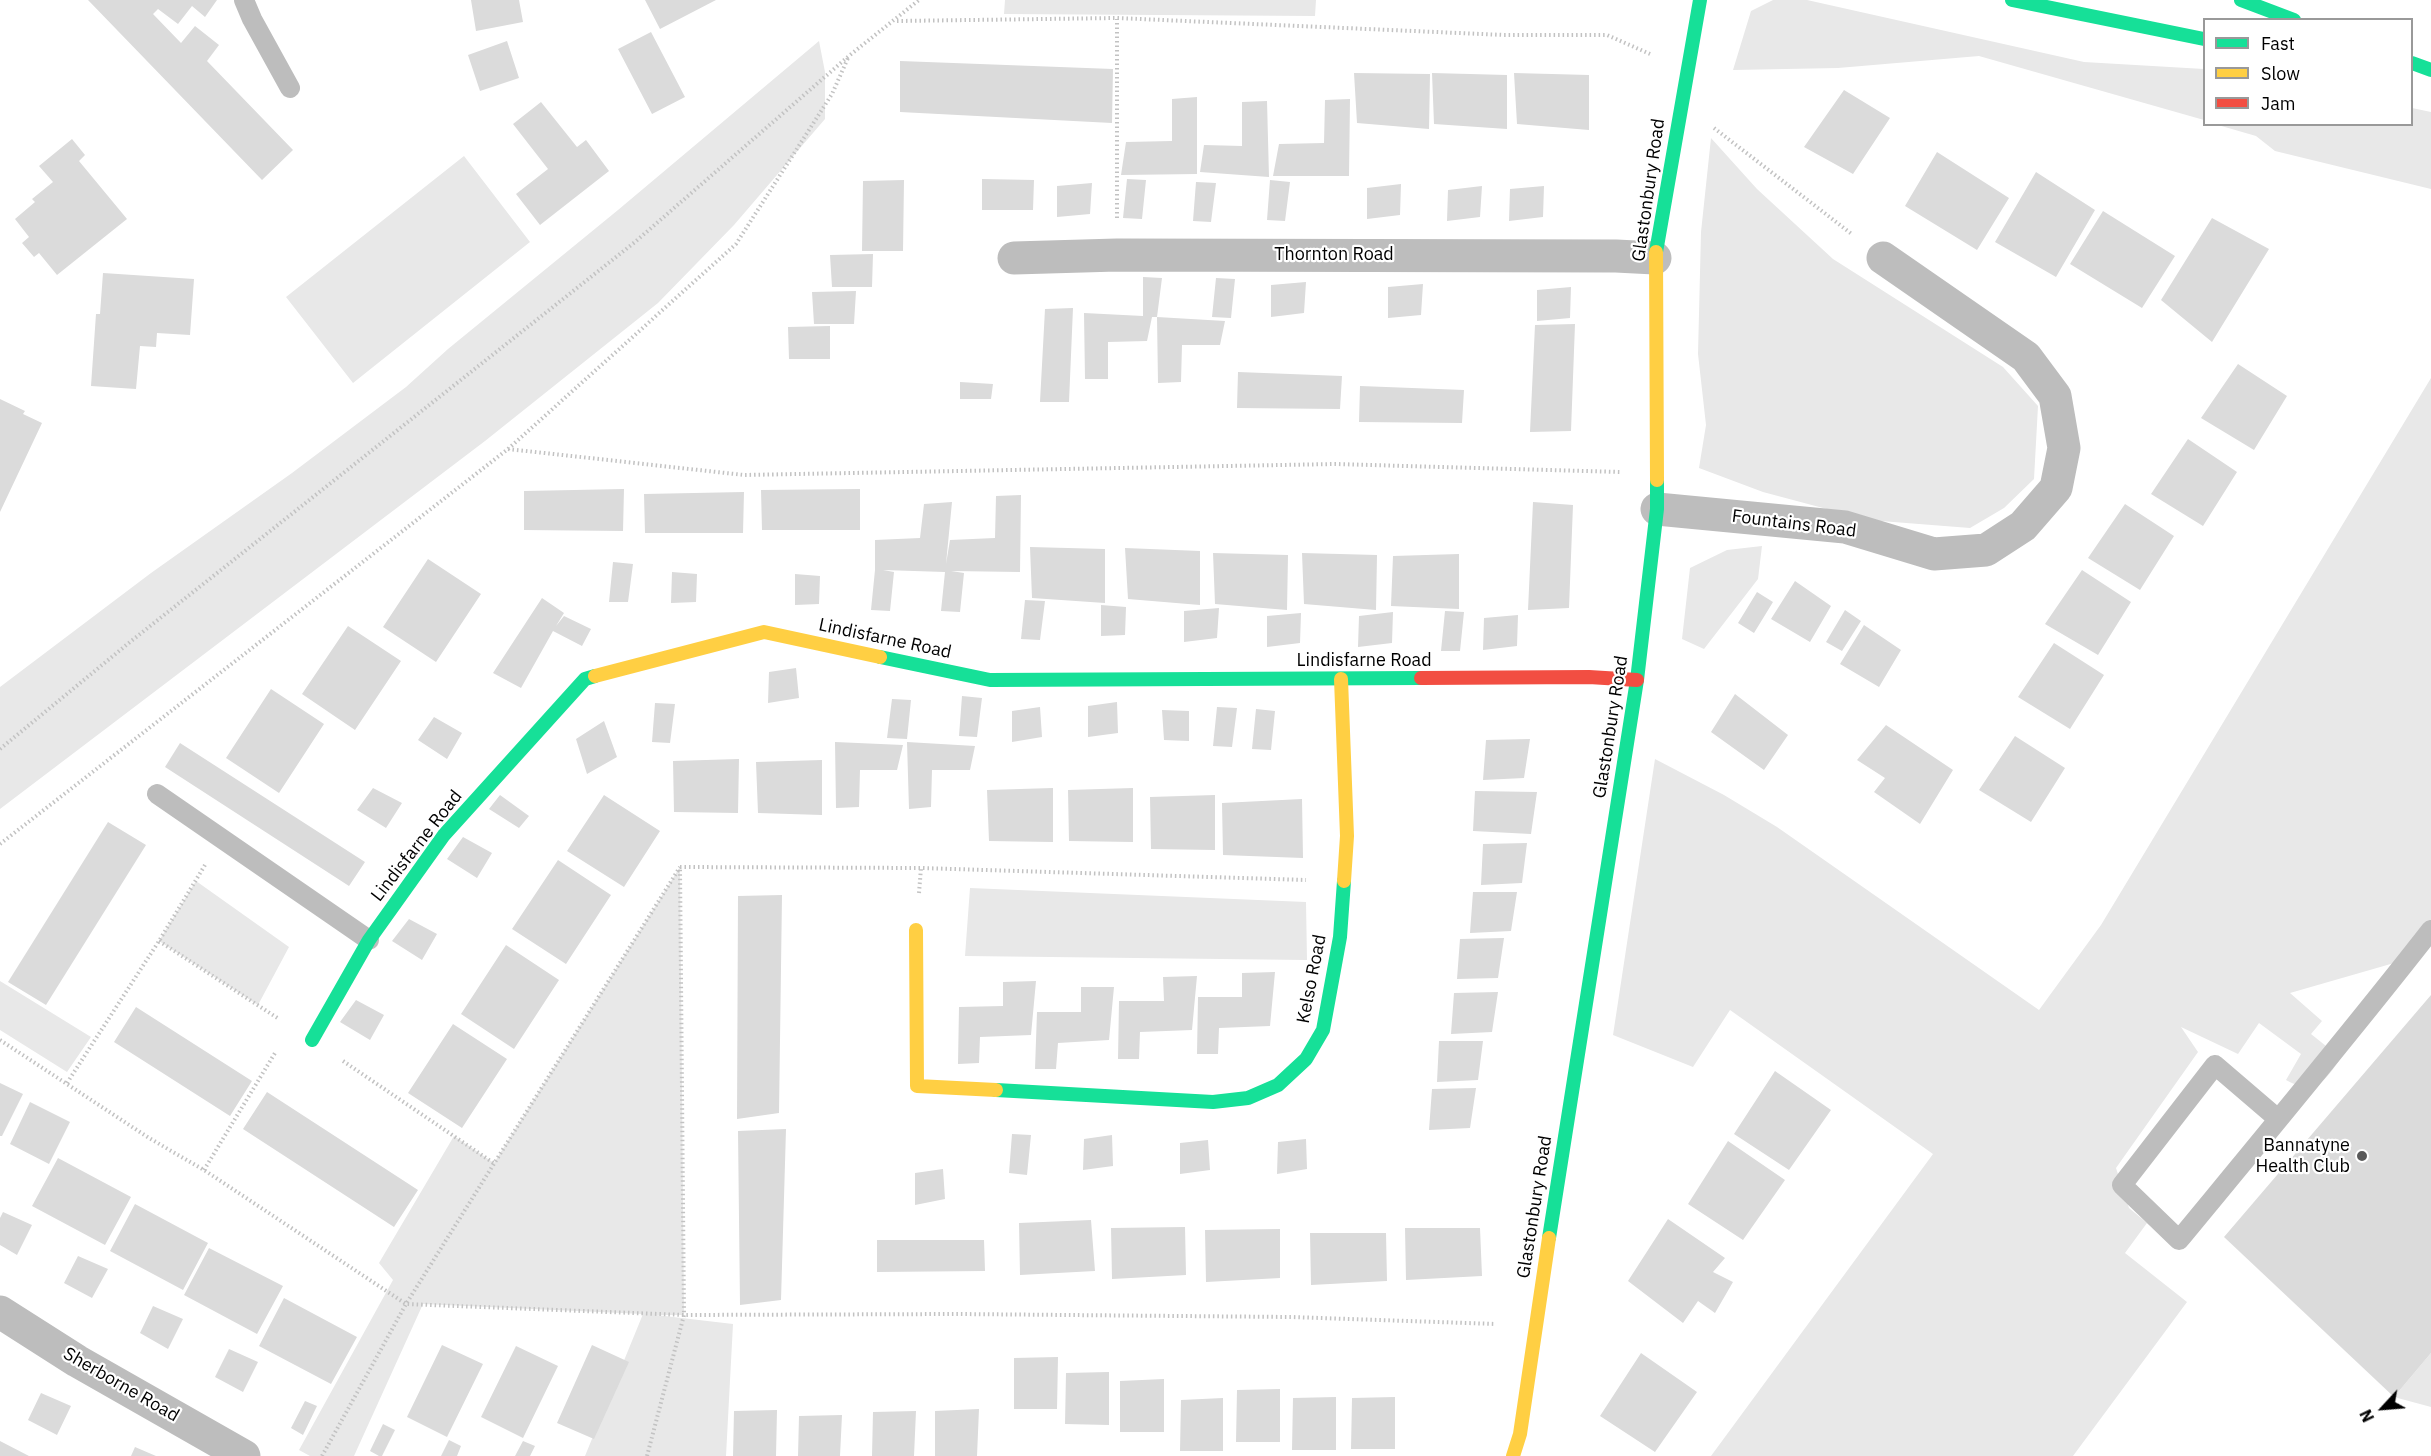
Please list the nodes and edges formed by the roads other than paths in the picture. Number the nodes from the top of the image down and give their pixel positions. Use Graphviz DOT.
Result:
graph roads {
  1 [pos="244,0"];
  2 [pos="1700,0"];
  3 [pos="2012,0"];
  4 [pos="2241,0"];
  5 [pos="2289,18"];
  6 [pos="2203,39"];
  7 [pos="2413,63"];
  8 [pos="2431,70"];
  9 [pos="290,88"];
  10 [pos="1014,258"];
  11 [pos="1655,258"];
  12 [pos="1883,258"];
  13 [pos="1657,509"];
  14 [pos="1341,680"];
  15 [pos="1637,680"];
  16 [pos="157,794"];
  17 [pos="916,930"];
  18 [pos="2431,930"];
  19 [pos="369,940"];
  20 [pos="312,1040"];
  21 [pos="2278,1119"];
  22 [pos="0,1312"];
  23 [pos="244,1456"];
  24 [pos="1513,1456"];
  1 -- 9 [label="lane"];
  2 -- 11 [label="street, Glastonbury Road"];
  3 -- 6 [label="street"];
  4 -- 5 [label="street"];
  7 -- 8 [label="street"];
  10 -- 11 [label="street, Thornton Road"];
  11 -- 13 [label="street, Glastonbury Road"];
  12 -- 13 [label="street, Fountains Road"];
  13 -- 15 [label="street, Glastonbury Road"];
  14 -- 15 [label="street, Lindisfarne Road"];
  14 -- 17 [label="street, Kelso Road"];
  14 -- 19 [label="street, Lindisfarne Road"];
  15 -- 24 [label="street, Glastonbury Road"];
  16 -- 19 [label="lane"];
  18 -- 21 [label="lane"];
  19 -- 20 [label="street, Lindisfarne Road"];
  21 -- 21 [label="lane"];
  22 -- 23 [label="street, Sherborne Road"];
}
